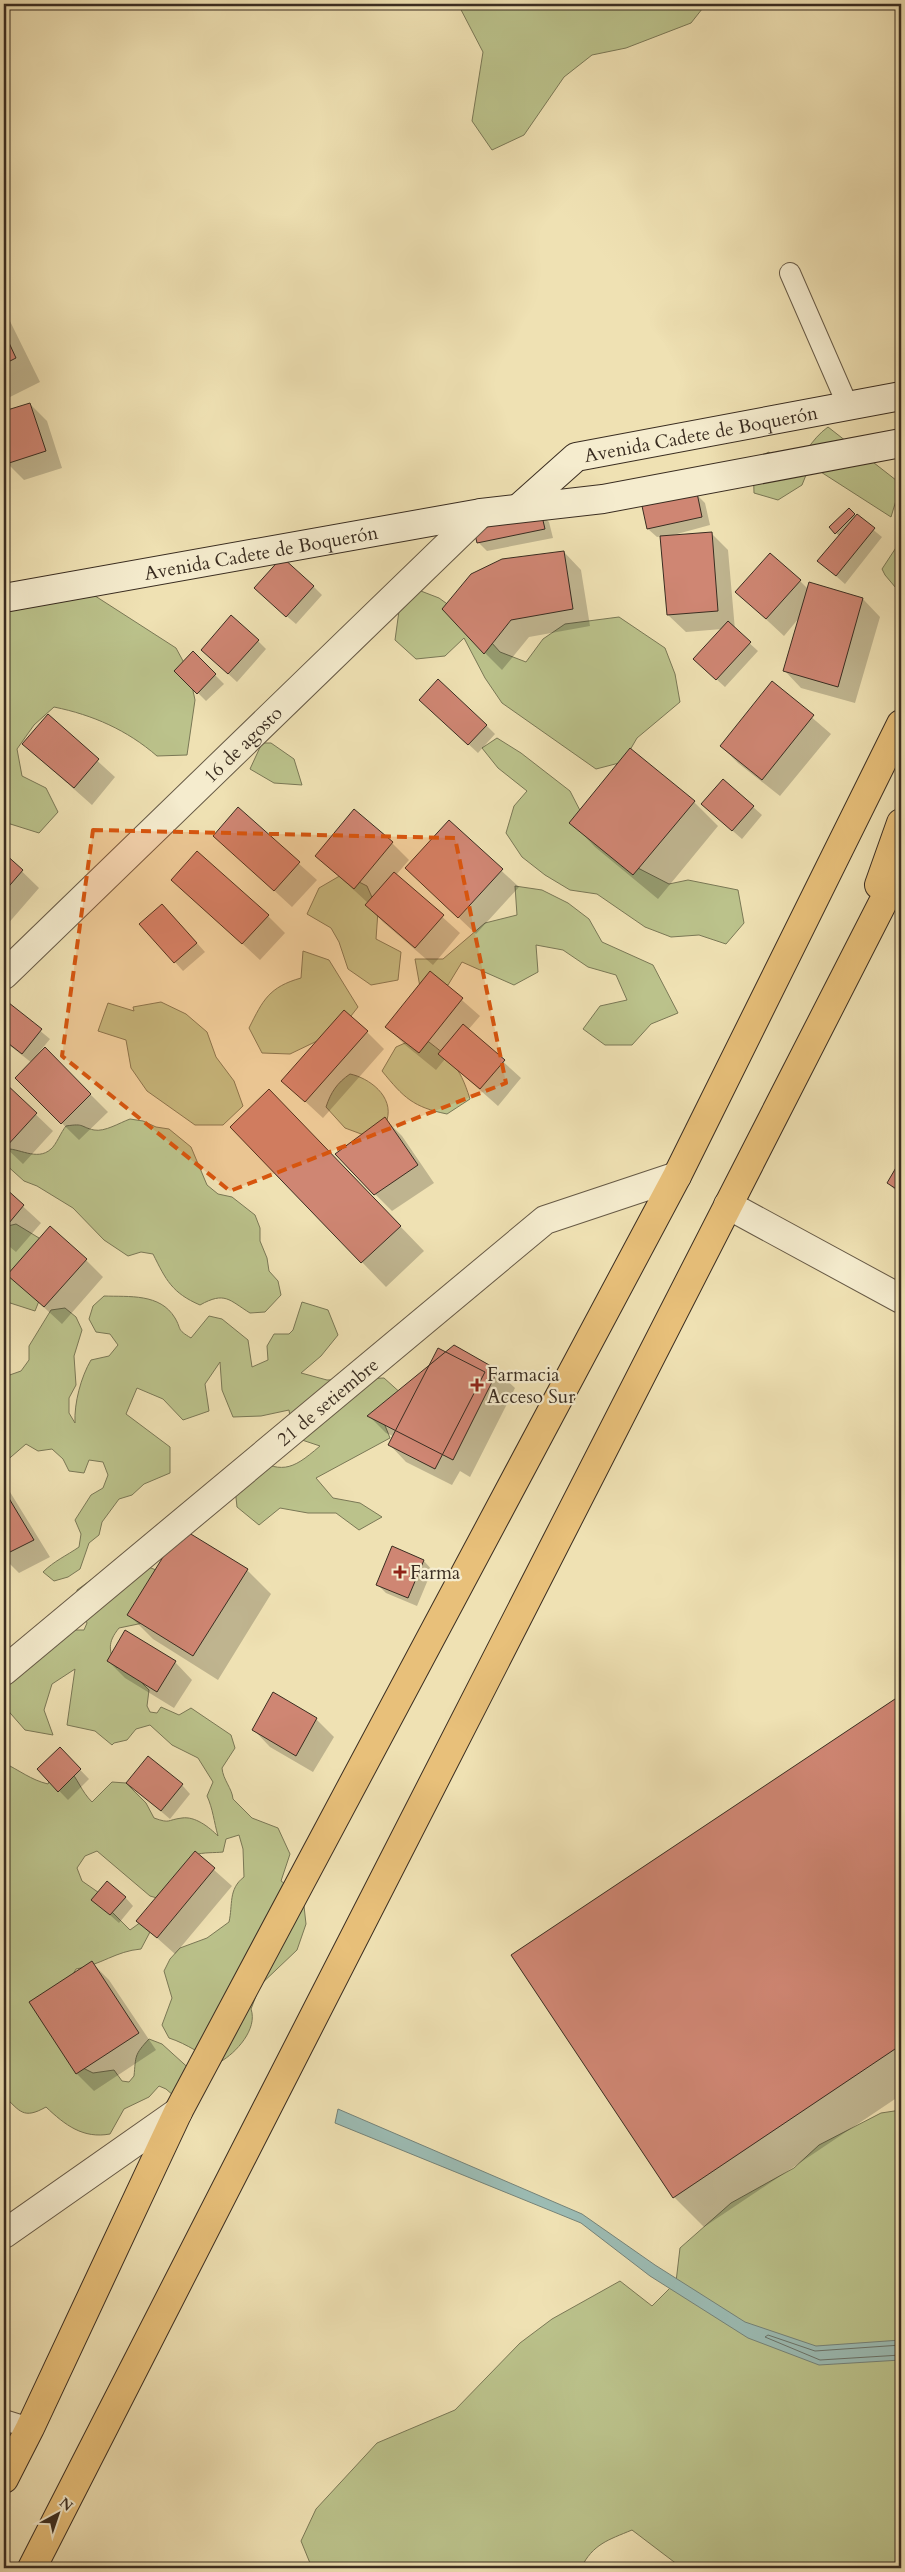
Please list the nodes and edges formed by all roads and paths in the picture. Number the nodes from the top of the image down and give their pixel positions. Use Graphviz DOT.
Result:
graph roads {
  1 [pos="790,273"];
  2 [pos="901,396"];
  3 [pos="848,406"];
  4 [pos="901,443"];
  5 [pos="520,508"];
  6 [pos="481,513"];
  7 [pos="4,598"];
  8 [pos="901,724"];
  9 [pos="901,823"];
  10 [pos="901,867"];
  11 [pos="4,975"];
  12 [pos="845,979"];
  13 [pos="677,1176"];
  14 [pos="728,1206"];
  15 [pos="901,1299"];
  16 [pos="4,1671"];
  17 [pos="178,2112"];
  18 [pos="4,2234"];
  19 [pos="4,2420"];
  20 [pos="30,2428"];
  21 [pos="4,2479"];
  22 [pos="32,2568"];
  1 -- 3 [label="lane"];
  2 -- 3 [label="street, Avenida Cadete de Boquerón"];
  3 -- 5 [label="street, Avenida Cadete de Boquerón"];
  4 -- 5 [label="street, Avenida Cadete de Boquerón"];
  5 -- 6 [label="street, Avenida Cadete de Boquerón"];
  6 -- 7 [label="street, Avenida Cadete de Boquerón"];
  6 -- 11 [label="street, 16 de agosto"];
  8 -- 13 [label="highway"];
  9 -- 12 [label="highway"];
  10 -- 12 [label="highway"];
  12 -- 14 [label="highway"];
  13 -- 16 [label="street, 21 de setiembre"];
  13 -- 17 [label="highway"];
  14 -- 15 [label="street"];
  14 -- 22 [label="highway"];
  17 -- 18 [label="street"];
  17 -- 20 [label="highway"];
  19 -- 20 [label="lane"];
  20 -- 21 [label="highway"];
}
